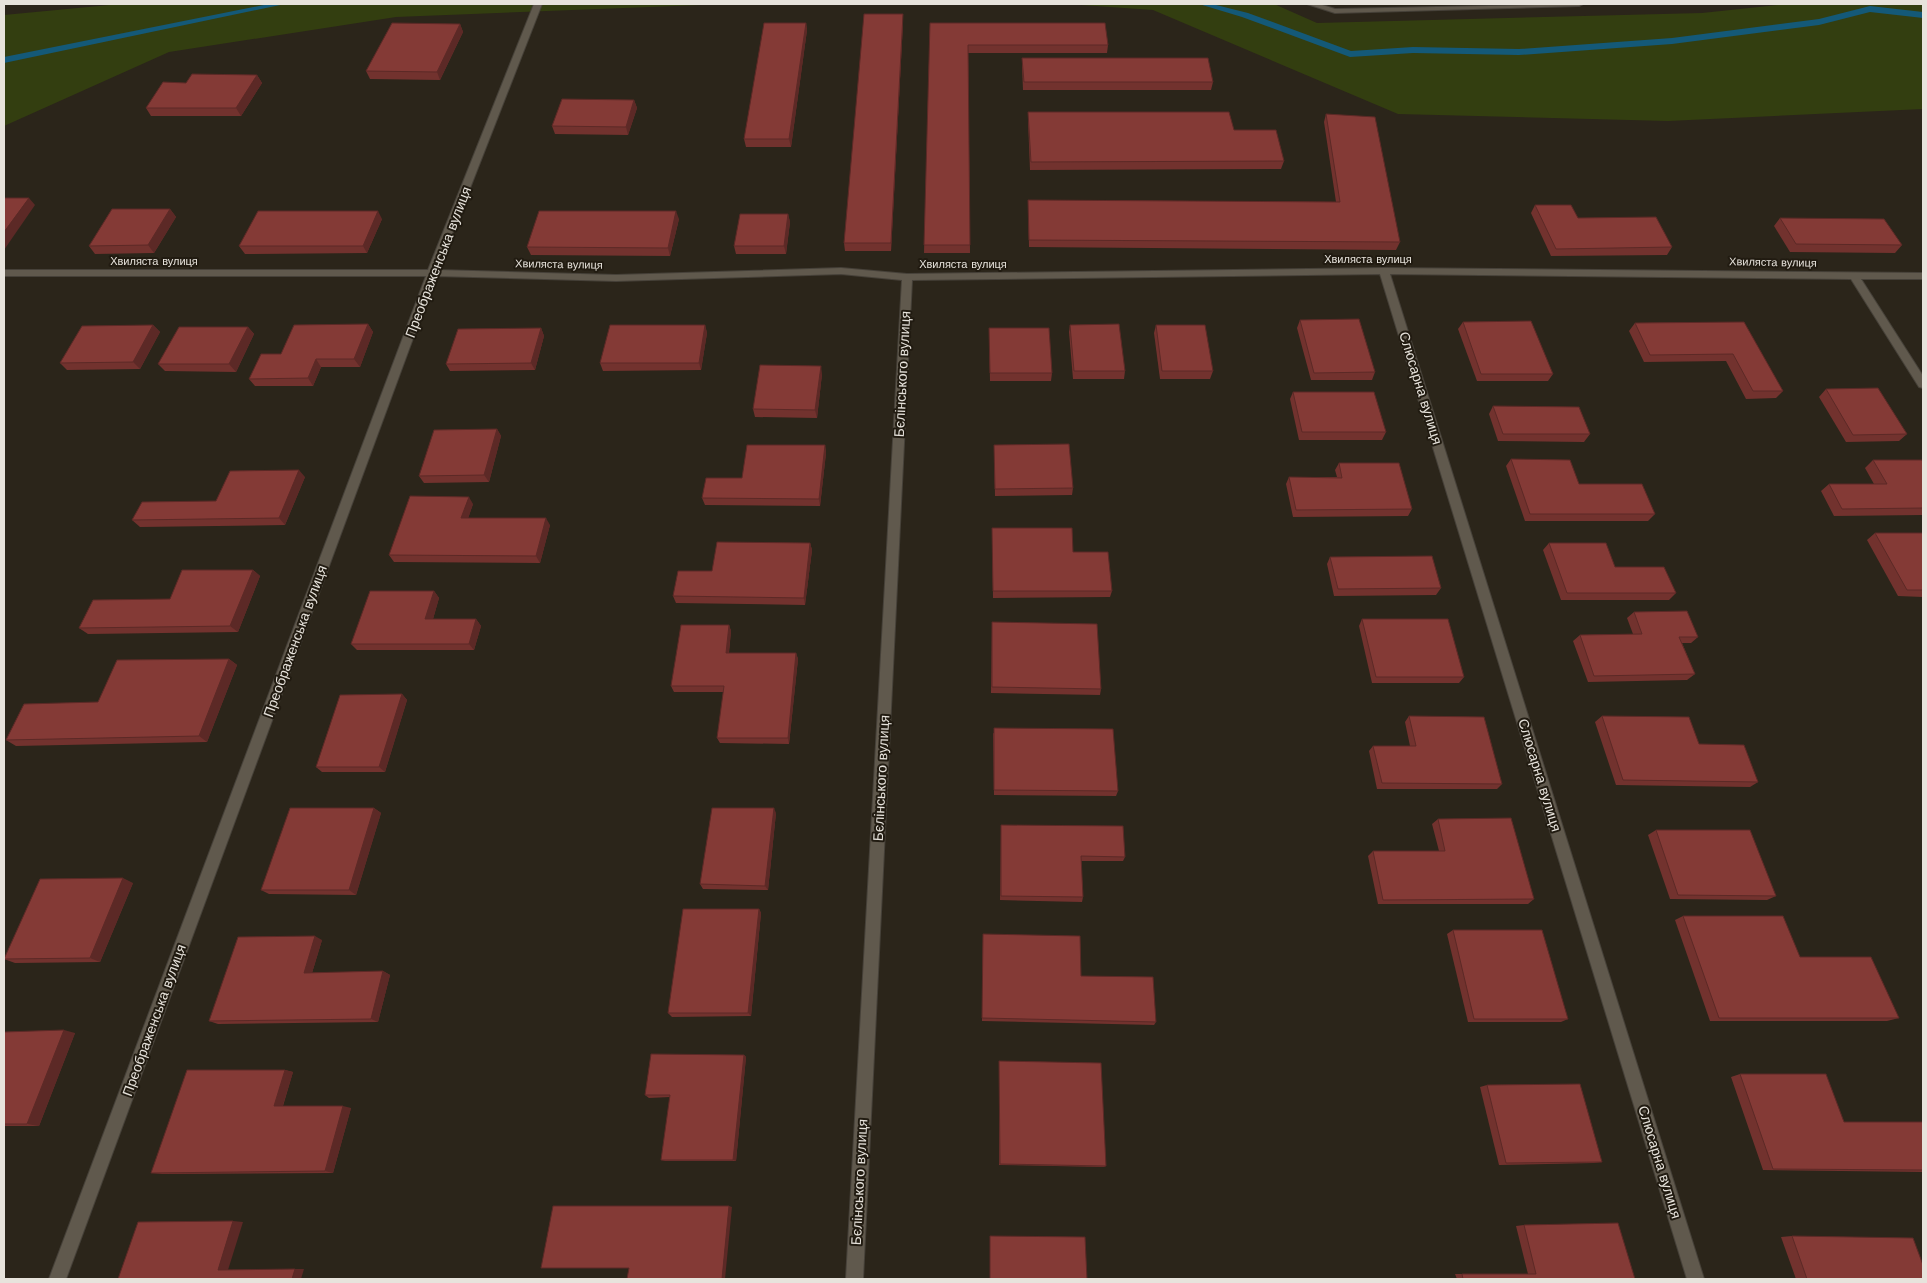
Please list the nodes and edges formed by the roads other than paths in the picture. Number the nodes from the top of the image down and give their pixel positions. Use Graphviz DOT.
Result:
graph roads {
  1 [pos="538,4"];
  2 [pos="1311,4"];
  3 [pos="1579,4"];
  4 [pos="1384,271"];
  5 [pos="4,273"];
  6 [pos="432,273"];
  7 [pos="1854,276"];
  8 [pos="1923,276"];
  9 [pos="907,277"];
  10 [pos="1923,384"];
  11 [pos="57,1279"];
  12 [pos="854,1279"];
  13 [pos="1696,1279"];
  1 -- 6 [label="street, Преображенська вулиця"];
  2 -- 3 [label="street"];
  4 -- 7 [label="street, Хвиляста вулиця"];
  4 -- 9 [label="street, Хвиляста вулиця"];
  4 -- 13 [label="street, Слюсарна вулиця"];
  5 -- 6 [label="street, Хвиляста вулиця"];
  6 -- 9 [label="street, Хвиляста вулиця"];
  6 -- 11 [label="street, Преображенська вулиця"];
  7 -- 8 [label="street, Хвиляста вулиця"];
  7 -- 10 [label="street"];
  9 -- 12 [label="street, Бєлінського вулиця"];
}
